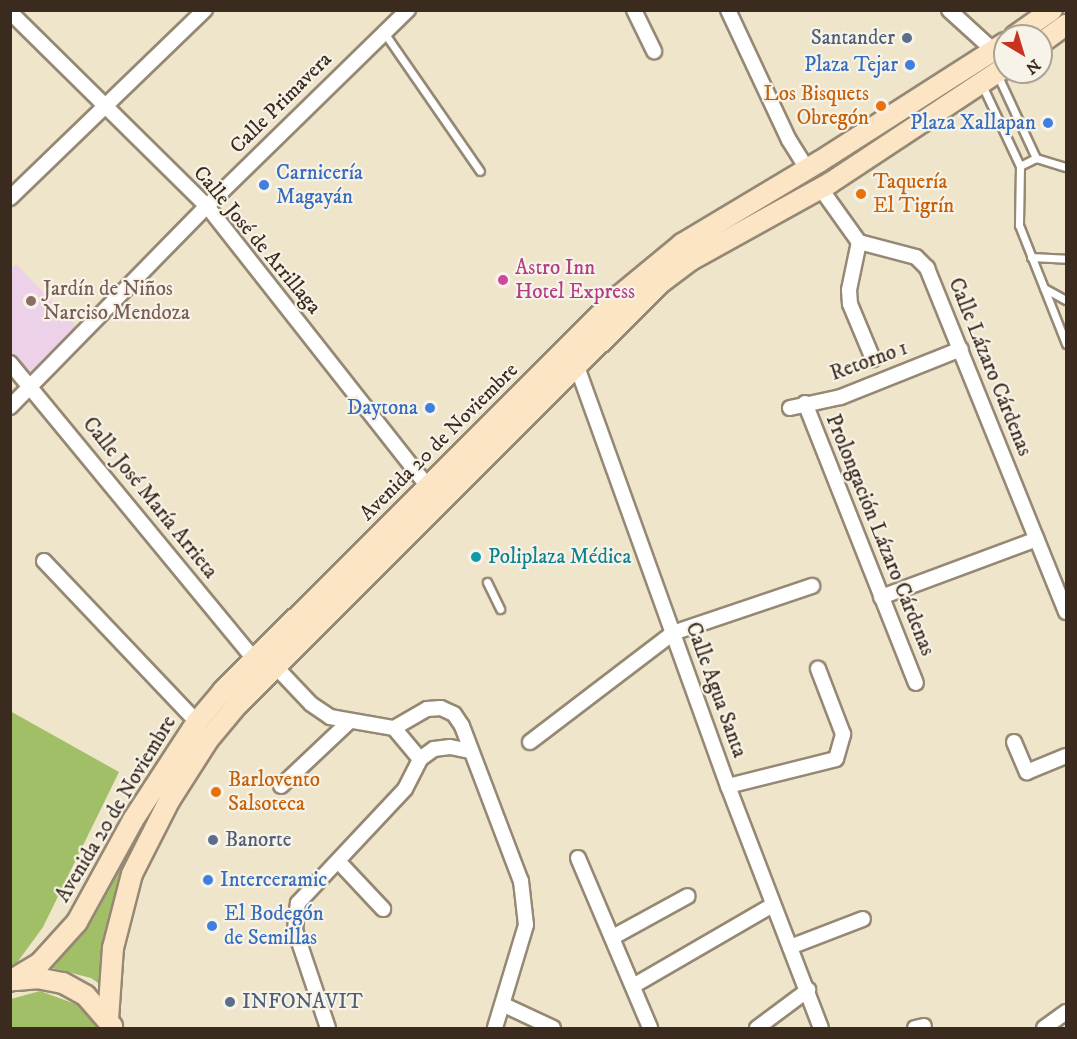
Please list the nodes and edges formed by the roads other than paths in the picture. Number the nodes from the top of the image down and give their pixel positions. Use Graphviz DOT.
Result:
graph roads {
  1 [pos="205,10"];
  2 [pos="408,10"];
  3 [pos="634,10"];
  4 [pos="728,10"];
  5 [pos="950,10"];
  6 [pos="1052,10"];
  7 [pos="10,12"];
  8 [pos="1032,24"];
  9 [pos="1066,25"];
  10 [pos="383,31"];
  11 [pos="1053,34"];
  12 [pos="654,51"];
  13 [pos="993,60"];
  14 [pos="993,63"];
  15 [pos="993,65"];
  16 [pos="1001,84"];
  17 [pos="1005,84"];
  18 [pos="105,105"];
  19 [pos="1036,158"];
  20 [pos="1020,166"];
  21 [pos="1066,167"];
  22 [pos="808,170"];
  23 [pos="480,171"];
  24 [pos="821,189"];
  25 [pos="10,198"];
  26 [pos="207,206"];
  27 [pos="859,242"];
  28 [pos="1031,257"];
  29 [pos="1066,259"];
  30 [pos="1044,288"];
  31 [pos="1066,300"];
  32 [pos="1066,344"];
  33 [pos="961,349"];
  34 [pos="873,359"];
  35 [pos="10,363"];
  36 [pos="576,364"];
  37 [pos="31,384"];
  38 [pos="805,403"];
  39 [pos="10,407"];
  40 [pos="790,408"];
  41 [pos="427,486"];
  42 [pos="1037,539"];
  43 [pos="44,561"];
  44 [pos="486,582"];
  45 [pos="812,586"];
  46 [pos="881,597"];
  47 [pos="500,609"];
  48 [pos="1066,612"];
  49 [pos="673,633"];
  50 [pos="255,660"];
  51 [pos="275,666"];
  52 [pos="818,669"];
  53 [pos="916,683"];
  54 [pos="197,722"];
  55 [pos="349,722"];
  56 [pos="394,728"];
  57 [pos="530,742"];
  58 [pos="1014,742"];
  59 [pos="470,751"];
  60 [pos="1066,756"];
  61 [pos="420,759"];
  62 [pos="280,786"];
  63 [pos="728,786"];
  64 [pos="578,858"];
  65 [pos="338,861"];
  66 [pos="688,896"];
  67 [pos="773,905"];
  68 [pos="383,909"];
  69 [pos="863,919"];
  70 [pos="613,938"];
  71 [pos="790,947"];
  72 [pos="10,981"];
  73 [pos="633,986"];
  74 [pos="808,990"];
  75 [pos="504,1005"];
  76 [pos="1066,1012"];
  77 [pos="111,1024"];
  78 [pos="328,1029"];
  79 [pos="495,1029"];
  80 [pos="553,1029"];
  81 [pos="650,1029"];
  82 [pos="757,1029"];
  83 [pos="821,1029"];
  84 [pos="1044,1029"];
  1 -- 18 [label="street"];
  2 -- 10 [label="street, Calle Primavera"];
  3 -- 12 [label="street"];
  4 -- 22 [label="street"];
  5 -- 13 [label="street"];
  6 -- 8 [label="main road"];
  7 -- 18 [label="street, Calle José de Arrillaga"];
  9 -- 11 [label="main road"];
  10 -- 23 [label="lane"];
  10 -- 26 [label="street, Calle Primavera"];
  14 -- 22 [label="main road, Avenida 20 de Noviembre"];
  15 -- 24 [label="main road, Avenida 20 de Noviembre"];
  16 -- 20 [label="lane"];
  17 -- 19 [label="lane"];
  18 -- 25 [label="street"];
  18 -- 26 [label="street, Calle José de Arrillaga"];
  19 -- 20 [label="lane"];
  19 -- 21 [label="lane"];
  20 -- 28 [label="lane"];
  22 -- 24 [label="main road"];
  22 -- 41 [label="main road, Avenida 20 de Noviembre"];
  24 -- 27 [label="street"];
  24 -- 36 [label="main road, Avenida 20 de Noviembre"];
  26 -- 37 [label="street, Calle Primavera"];
  26 -- 41 [label="street, Calle José de Arrillaga"];
  27 -- 33 [label="street, Calle Lázaro Cárdenas"];
  27 -- 34 [label="street"];
  28 -- 29 [label="lane"];
  28 -- 30 [label="lane"];
  30 -- 31 [label="lane"];
  30 -- 32 [label="lane"];
  33 -- 38 [label="street, Retorno 1"];
  33 -- 42 [label="street, Calle Lázaro Cárdenas"];
  35 -- 37 [label="street, Calle José María Arrieta"];
  36 -- 49 [label="street, Calle Agua Santa"];
  36 -- 51 [label="main road, Avenida 20 de Noviembre"];
  37 -- 39 [label="street, Calle Primavera"];
  37 -- 50 [label="street, Calle José María Arrieta"];
  38 -- 40 [label="street, Retorno 1"];
  38 -- 46 [label="street, Prolongación Lázaro Cárdenas"];
  41 -- 50 [label="main road, Avenida 20 de Noviembre"];
  42 -- 46 [label="street"];
  42 -- 48 [label="street, Calle Lázaro Cárdenas"];
  43 -- 54 [label="street"];
  44 -- 47 [label="lane"];
  45 -- 49 [label="street"];
  46 -- 53 [label="street, Prolongación Lázaro Cárdenas"];
  49 -- 57 [label="street"];
  49 -- 63 [label="street, Calle Agua Santa"];
  50 -- 54 [label="main road, Avenida 20 de Noviembre"];
  51 -- 55 [label="street"];
  51 -- 77 [label="main road, Avenida 20 de Noviembre"];
  52 -- 63 [label="street"];
  54 -- 72 [label="main road, Avenida 20 de Noviembre"];
  55 -- 56 [label="street"];
  55 -- 62 [label="street"];
  56 -- 59 [label="street"];
  56 -- 61 [label="street"];
  58 -- 60 [label="street"];
  59 -- 61 [label="street"];
  59 -- 75 [label="street"];
  61 -- 65 [label="street"];
  63 -- 67 [label="street, Calle Agua Santa"];
  64 -- 70 [label="street"];
  65 -- 68 [label="street"];
  65 -- 78 [label="street"];
  66 -- 70 [label="street"];
  67 -- 71 [label="street, Calle Agua Santa"];
  67 -- 73 [label="street"];
  69 -- 71 [label="street"];
  70 -- 73 [label="street"];
  71 -- 74 [label="street, Calle Agua Santa"];
  72 -- 77 [label="main road"];
  73 -- 81 [label="street"];
  74 -- 82 [label="street"];
  74 -- 83 [label="street, Calle Agua Santa"];
  75 -- 79 [label="street"];
  75 -- 80 [label="street"];
  76 -- 84 [label="street"];
}
